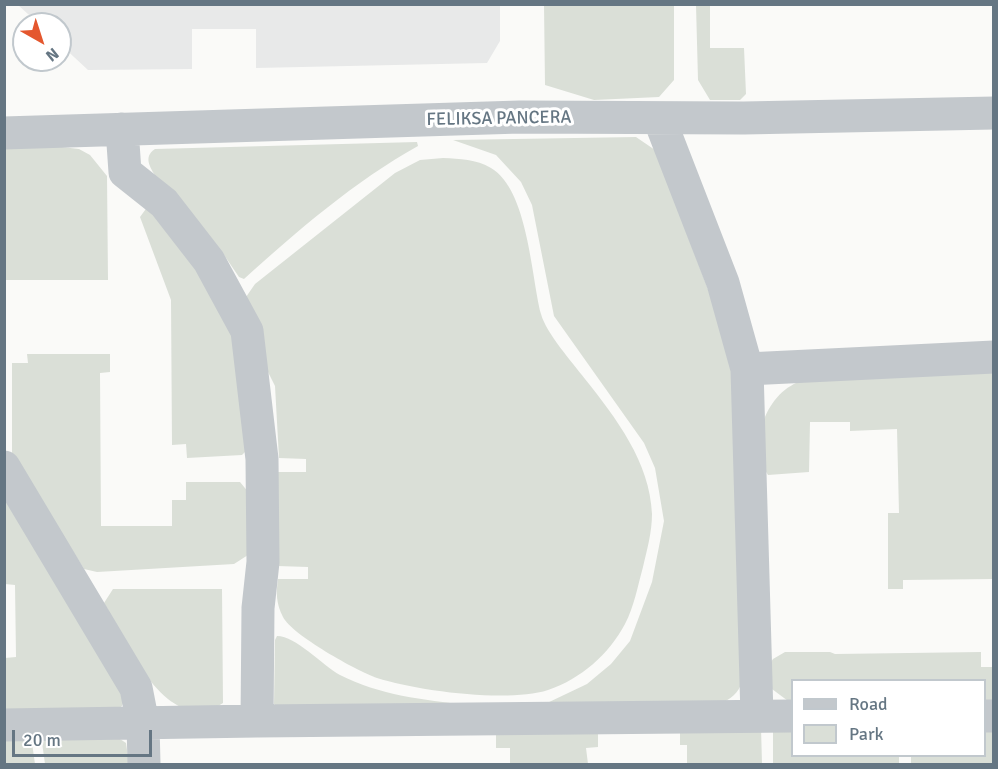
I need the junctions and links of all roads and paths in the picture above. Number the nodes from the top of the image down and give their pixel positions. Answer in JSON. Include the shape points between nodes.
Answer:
{"nodes":[{"id":1,"x":993,"y":113,"type":"edge"},
{"id":2,"x":659,"y":118,"type":"junction"},
{"id":3,"x":122,"y":129,"type":"junction"},
{"id":4,"x":4,"y":133,"type":"edge"},
{"id":5,"x":993,"y":357,"type":"edge"},
{"id":6,"x":747,"y":369,"type":"junction"},
{"id":7,"x":4,"y":467,"type":"edge"},
{"id":8,"x":757,"y":716,"type":"junction"},
{"id":9,"x":791,"y":716,"type":"edge"},
{"id":10,"x":257,"y":721,"type":"junction"},
{"id":11,"x":143,"y":724,"type":"junction"},
{"id":12,"x":4,"y":725,"type":"edge"},
{"id":13,"x":144,"y":765,"type":"edge"}],
"edges":[{"from":1,"to":2,"type":"street","name":"FELIKSA PANCERA"},
{"from":2,"to":3,"type":"street","name":"FELIKSA PANCERA","via":[[520,117]]},
{"from":2,"to":6,"type":"street","via":[[723,283]]},
{"from":3,"to":4,"type":"street","name":"FELIKSA PANCERA"},
{"from":3,"to":10,"type":"street","via":[[125,172],[164,203],[209,261],[247,331],[262,459]]},
{"from":5,"to":6,"type":"street"},
{"from":6,"to":8,"type":"street"},
{"from":7,"to":11,"type":"street","via":[[136,688]]},
{"from":8,"to":9,"type":"street"},
{"from":8,"to":10,"type":"street"},
{"from":10,"to":11,"type":"street"},
{"from":11,"to":12,"type":"street"},
{"from":11,"to":13,"type":"street"}]}
